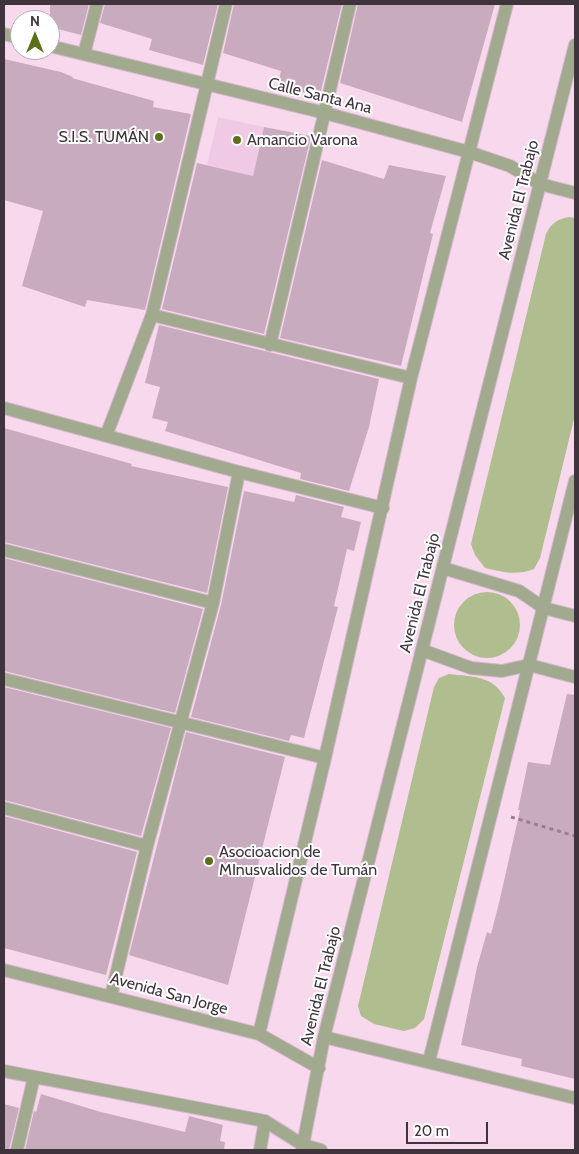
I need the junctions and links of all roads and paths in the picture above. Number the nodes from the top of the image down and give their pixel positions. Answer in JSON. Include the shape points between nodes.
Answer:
{"nodes":[{"id":1,"x":97,"y":4,"type":"edge"},
{"id":2,"x":226,"y":4,"type":"edge"},
{"id":3,"x":350,"y":4,"type":"edge"},
{"id":4,"x":507,"y":4,"type":"edge"},
{"id":5,"x":575,"y":45,"type":"edge"},
{"id":6,"x":60,"y":48,"type":"edge"},
{"id":7,"x":84,"y":54,"type":"junction"},
{"id":8,"x":207,"y":84,"type":"junction"},
{"id":9,"x":326,"y":113,"type":"junction"},
{"id":10,"x":469,"y":152,"type":"junction"},
{"id":11,"x":540,"y":184,"type":"junction"},
{"id":12,"x":575,"y":193,"type":"edge"},
{"id":13,"x":152,"y":315,"type":"junction"},
{"id":14,"x":270,"y":345,"type":"junction"},
{"id":15,"x":411,"y":378,"type":"junction"},
{"id":16,"x":4,"y":408,"type":"edge"},
{"id":17,"x":106,"y":436,"type":"junction"},
{"id":18,"x":239,"y":472,"type":"junction"},
{"id":19,"x":575,"y":481,"type":"edge"},
{"id":20,"x":383,"y":508,"type":"junction"},
{"id":21,"x":4,"y":550,"type":"edge"},
{"id":22,"x":443,"y":568,"type":"junction"},
{"id":23,"x":213,"y":603,"type":"junction"},
{"id":24,"x":544,"y":608,"type":"junction"},
{"id":25,"x":575,"y":616,"type":"edge"},
{"id":26,"x":422,"y":650,"type":"junction"},
{"id":27,"x":529,"y":665,"type":"junction"},
{"id":28,"x":575,"y":677,"type":"edge"},
{"id":29,"x":4,"y":679,"type":"edge"},
{"id":30,"x":180,"y":724,"type":"junction"},
{"id":31,"x":325,"y":758,"type":"junction"},
{"id":32,"x":4,"y":808,"type":"edge"},
{"id":33,"x":492,"y":812,"type":"junction"},
{"id":34,"x":575,"y":836,"type":"edge"},
{"id":35,"x":147,"y":846,"type":"junction"},
{"id":36,"x":4,"y":970,"type":"edge"},
{"id":37,"x":111,"y":996,"type":"junction"},
{"id":38,"x":259,"y":1034,"type":"junction"},
{"id":39,"x":324,"y":1037,"type":"junction"},
{"id":40,"x":429,"y":1061,"type":"junction"},
{"id":41,"x":319,"y":1068,"type":"junction"},
{"id":42,"x":4,"y":1071,"type":"edge"},
{"id":43,"x":34,"y":1077,"type":"junction"},
{"id":44,"x":575,"y":1098,"type":"edge"},
{"id":45,"x":265,"y":1121,"type":"junction"},
{"id":46,"x":303,"y":1148,"type":"edge"},
{"id":47,"x":17,"y":1150,"type":"edge"},
{"id":48,"x":260,"y":1150,"type":"edge"},
{"id":49,"x":321,"y":1150,"type":"edge"}],
"edges":[{"from":1,"to":7,"type":"street"},
{"from":2,"to":8,"type":"street"},
{"from":3,"to":9,"type":"street"},
{"from":4,"to":10,"type":"street"},
{"from":5,"to":11,"type":"street","name":"Avenida El Trabajo"},
{"from":6,"to":7,"type":"street","name":"Calle Santa Ana"},
{"from":7,"to":8,"type":"street","name":"Calle Santa Ana"},
{"from":8,"to":9,"type":"street","name":"Calle Santa Ana"},
{"from":8,"to":13,"type":"street"},
{"from":9,"to":10,"type":"street","name":"Calle Santa Ana"},
{"from":9,"to":14,"type":"street"},
{"from":10,"to":11,"type":"street","name":"Calle Santa Ana","via":[[510,166]]},
{"from":10,"to":15,"type":"street"},
{"from":11,"to":12,"type":"street","name":"Calle Santa Ana"},
{"from":11,"to":22,"type":"street","name":"Avenida El Trabajo"},
{"from":13,"to":14,"type":"street"},
{"from":13,"to":17,"type":"street"},
{"from":14,"to":15,"type":"street"},
{"from":15,"to":20,"type":"street"},
{"from":16,"to":17,"type":"street"},
{"from":17,"to":18,"type":"street"},
{"from":18,"to":20,"type":"street"},
{"from":18,"to":23,"type":"street"},
{"from":19,"to":24,"type":"street"},
{"from":20,"to":31,"type":"street"},
{"from":21,"to":23,"type":"street"},
{"from":22,"to":24,"type":"street","via":[[519,591]]},
{"from":22,"to":26,"type":"street","name":"Avenida El Trabajo"},
{"from":23,"to":30,"type":"street"},
{"from":24,"to":25,"type":"street"},
{"from":24,"to":27,"type":"street"},
{"from":26,"to":27,"type":"street","via":[[471,668],[502,671]]},
{"from":26,"to":39,"type":"street","name":"Avenida El Trabajo"},
{"from":27,"to":28,"type":"street"},
{"from":27,"to":33,"type":"street"},
{"from":29,"to":30,"type":"street"},
{"from":30,"to":31,"type":"street"},
{"from":30,"to":35,"type":"street"},
{"from":31,"to":38,"type":"street"},
{"from":32,"to":35,"type":"street"},
{"from":33,"to":34,"type":"path"},
{"from":33,"to":40,"type":"street"},
{"from":35,"to":37,"type":"street"},
{"from":36,"to":37,"type":"street","name":"Avenida San Jorge"},
{"from":37,"to":38,"type":"street","name":"Avenida San Jorge"},
{"from":38,"to":41,"type":"street","name":"Avenida San Jorge"},
{"from":39,"to":40,"type":"street"},
{"from":39,"to":41,"type":"street","name":"Avenida El Trabajo"},
{"from":40,"to":44,"type":"street"},
{"from":41,"to":46,"type":"street","name":"Avenida El Trabajo"},
{"from":42,"to":43,"type":"street"},
{"from":43,"to":45,"type":"street"},
{"from":43,"to":47,"type":"street"},
{"from":45,"to":46,"type":"street"},
{"from":45,"to":48,"type":"street"},
{"from":46,"to":49,"type":"street"}]}
